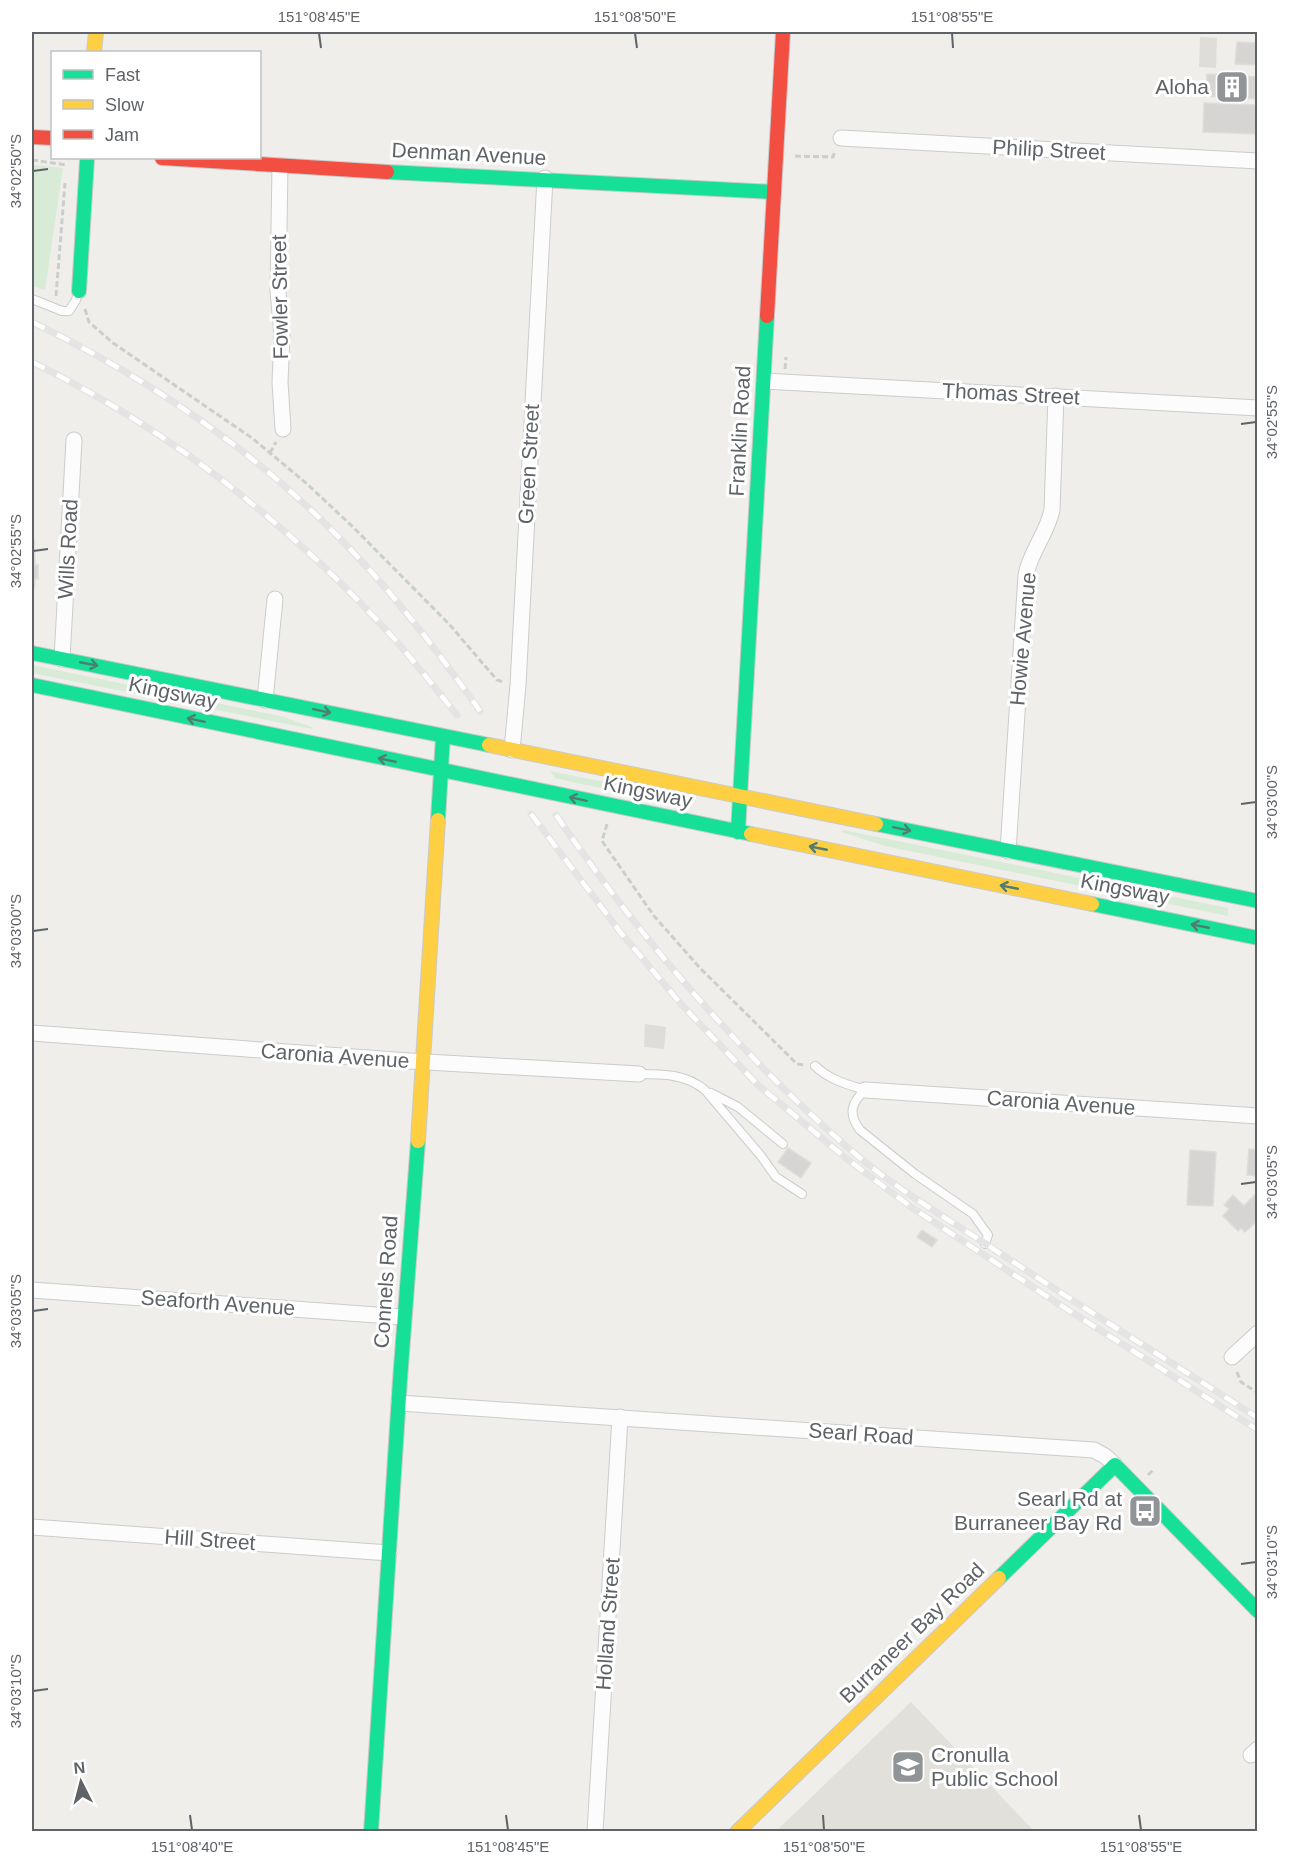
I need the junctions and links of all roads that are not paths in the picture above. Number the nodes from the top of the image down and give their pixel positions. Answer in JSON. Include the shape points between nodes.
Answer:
{"nodes":[{"id":1,"x":96,"y":32,"type":"edge"},
{"id":2,"x":783,"y":32,"type":"edge"},
{"id":3,"x":94,"y":51,"type":"edge"},
{"id":4,"x":32,"y":137,"type":"edge"},
{"id":5,"x":51,"y":138,"type":"edge"},
{"id":6,"x":841,"y":138,"type":"road end"},
{"id":7,"x":90,"y":159,"type":"edge"},
{"id":8,"x":177,"y":159,"type":"edge"},
{"id":9,"x":1257,"y":161,"type":"edge"},
{"id":10,"x":280,"y":166,"type":"junction"},
{"id":11,"x":545,"y":178,"type":"junction"},
{"id":12,"x":774,"y":192,"type":"junction"},
{"id":13,"x":78,"y":295,"type":"joint"},
{"id":14,"x":32,"y":299,"type":"edge"},
{"id":15,"x":764,"y":381,"type":"junction"},
{"id":16,"x":1056,"y":396,"type":"junction"},
{"id":17,"x":1257,"y":408,"type":"edge"},
{"id":18,"x":283,"y":429,"type":"dead end"},
{"id":19,"x":74,"y":440,"type":"dead end"},
{"id":20,"x":275,"y":599,"type":"dead end"},
{"id":21,"x":32,"y":653,"type":"edge"},
{"id":22,"x":62,"y":658,"type":"junction"},
{"id":23,"x":32,"y":685,"type":"edge"},
{"id":24,"x":265,"y":700,"type":"junction"},
{"id":25,"x":442,"y":736,"type":"junction"},
{"id":26,"x":512,"y":750,"type":"junction"},
{"id":27,"x":441,"y":771,"type":"junction"},
{"id":28,"x":741,"y":797,"type":"junction"},
{"id":29,"x":738,"y":832,"type":"junction"},
{"id":30,"x":1008,"y":851,"type":"junction"},
{"id":31,"x":1257,"y":901,"type":"edge"},
{"id":32,"x":1257,"y":938,"type":"edge"},
{"id":33,"x":32,"y":1034,"type":"edge"},
{"id":34,"x":424,"y":1062,"type":"junction"},
{"id":35,"x":815,"y":1066,"type":"road end"},
{"id":36,"x":639,"y":1074,"type":"joint"},
{"id":37,"x":705,"y":1090,"type":"junction"},
{"id":38,"x":865,"y":1090,"type":"junction"},
{"id":39,"x":1257,"y":1116,"type":"edge"},
{"id":40,"x":783,"y":1144,"type":"dead end"},
{"id":41,"x":802,"y":1194,"type":"dead end"},
{"id":42,"x":985,"y":1244,"type":"dead end"},
{"id":43,"x":32,"y":1290,"type":"edge"},
{"id":44,"x":404,"y":1317,"type":"junction"},
{"id":45,"x":1257,"y":1333,"type":"edge"},
{"id":46,"x":1232,"y":1357,"type":"road end"},
{"id":47,"x":399,"y":1403,"type":"junction"},
{"id":48,"x":620,"y":1417,"type":"junction"},
{"id":49,"x":1115,"y":1466,"type":"junction"},
{"id":50,"x":32,"y":1527,"type":"edge"},
{"id":51,"x":389,"y":1553,"type":"junction"},
{"id":52,"x":1257,"y":1611,"type":"edge"},
{"id":53,"x":370,"y":1832,"type":"edge"},
{"id":54,"x":595,"y":1832,"type":"edge"},
{"id":55,"x":737,"y":1832,"type":"edge"}],
"edges":[{"from":1,"to":3,"type":"street"},
{"from":2,"to":12,"type":"street","name":"Franklin Road"},
{"from":4,"to":5,"type":"street"},
{"from":6,"to":9,"type":"street","name":"Philip Street"},
{"from":7,"to":13,"type":"street"},
{"from":8,"to":10,"type":"street","name":"Denman Avenue"},
{"from":10,"to":11,"type":"street","name":"Denman Avenue"},
{"from":10,"to":18,"type":"street","name":"Fowler Street","via":[[278,291]]},
{"from":11,"to":12,"type":"street","name":"Denman Avenue"},
{"from":11,"to":26,"type":"street","name":"Green Street"},
{"from":12,"to":15,"type":"street","name":"Franklin Road"},
{"from":13,"to":14,"type":"lane","via":[[69,311]]},
{"from":15,"to":16,"type":"street","name":"Thomas Street"},
{"from":15,"to":28,"type":"street","name":"Franklin Road"},
{"from":16,"to":17,"type":"street","name":"Thomas Street"},
{"from":16,"to":30,"type":"street","name":"Howie Avenue","via":[[1052,510],[1026,575]]},
{"from":19,"to":22,"type":"street","name":"Wills Road"},
{"from":20,"to":24,"type":"street"},
{"from":21,"to":22,"type":"street","name":"Kingsway"},
{"from":22,"to":24,"type":"street","name":"Kingsway","one_way":true},
{"from":27,"to":23,"type":"street","name":"Kingsway","one_way":true},
{"from":24,"to":25,"type":"street","name":"Kingsway","one_way":true},
{"from":25,"to":26,"type":"street","name":"Kingsway"},
{"from":25,"to":27,"type":"street","name":"Connels Road"},
{"from":26,"to":28,"type":"street","name":"Kingsway"},
{"from":29,"to":27,"type":"street","name":"Kingsway","one_way":true},
{"from":27,"to":34,"type":"street","name":"Connels Road"},
{"from":28,"to":29,"type":"street","name":"Franklin Road"},
{"from":28,"to":30,"type":"street","name":"Kingsway","one_way":true},
{"from":32,"to":29,"type":"street","name":"Kingsway","one_way":true},
{"from":30,"to":31,"type":"street","name":"Kingsway"},
{"from":33,"to":34,"type":"street","name":"Caronia Avenue"},
{"from":34,"to":36,"type":"street","name":"Caronia Avenue"},
{"from":34,"to":44,"type":"street","name":"Connels Road"},
{"from":35,"to":38,"type":"lane","via":[[833,1080]]},
{"from":36,"to":37,"type":"lane","via":[[689,1079]]},
{"from":37,"to":40,"type":"lane","via":[[738,1107]]},
{"from":37,"to":41,"type":"lane","via":[[776,1177]]},
{"from":38,"to":39,"type":"street","name":"Caronia Avenue"},
{"from":38,"to":42,"type":"lane","via":[[852,1106],[854,1122],[860,1130],[973,1214],[988,1235]]},
{"from":43,"to":44,"type":"street","name":"Seaforth Avenue"},
{"from":44,"to":47,"type":"street","name":"Connels Road"},
{"from":45,"to":46,"type":"street"},
{"from":47,"to":48,"type":"street","name":"Searl Road"},
{"from":47,"to":51,"type":"street","name":"Connels Road"},
{"from":48,"to":49,"type":"street","name":"Searl Road","via":[[1094,1450]]},
{"from":48,"to":54,"type":"street","name":"Holland Street"},
{"from":49,"to":52,"type":"street","name":"Searl Road"},
{"from":49,"to":55,"type":"street","name":"Burraneer Bay Road"},
{"from":50,"to":51,"type":"street","name":"Hill Street"},
{"from":51,"to":53,"type":"street","name":"Connels Road"}]}
